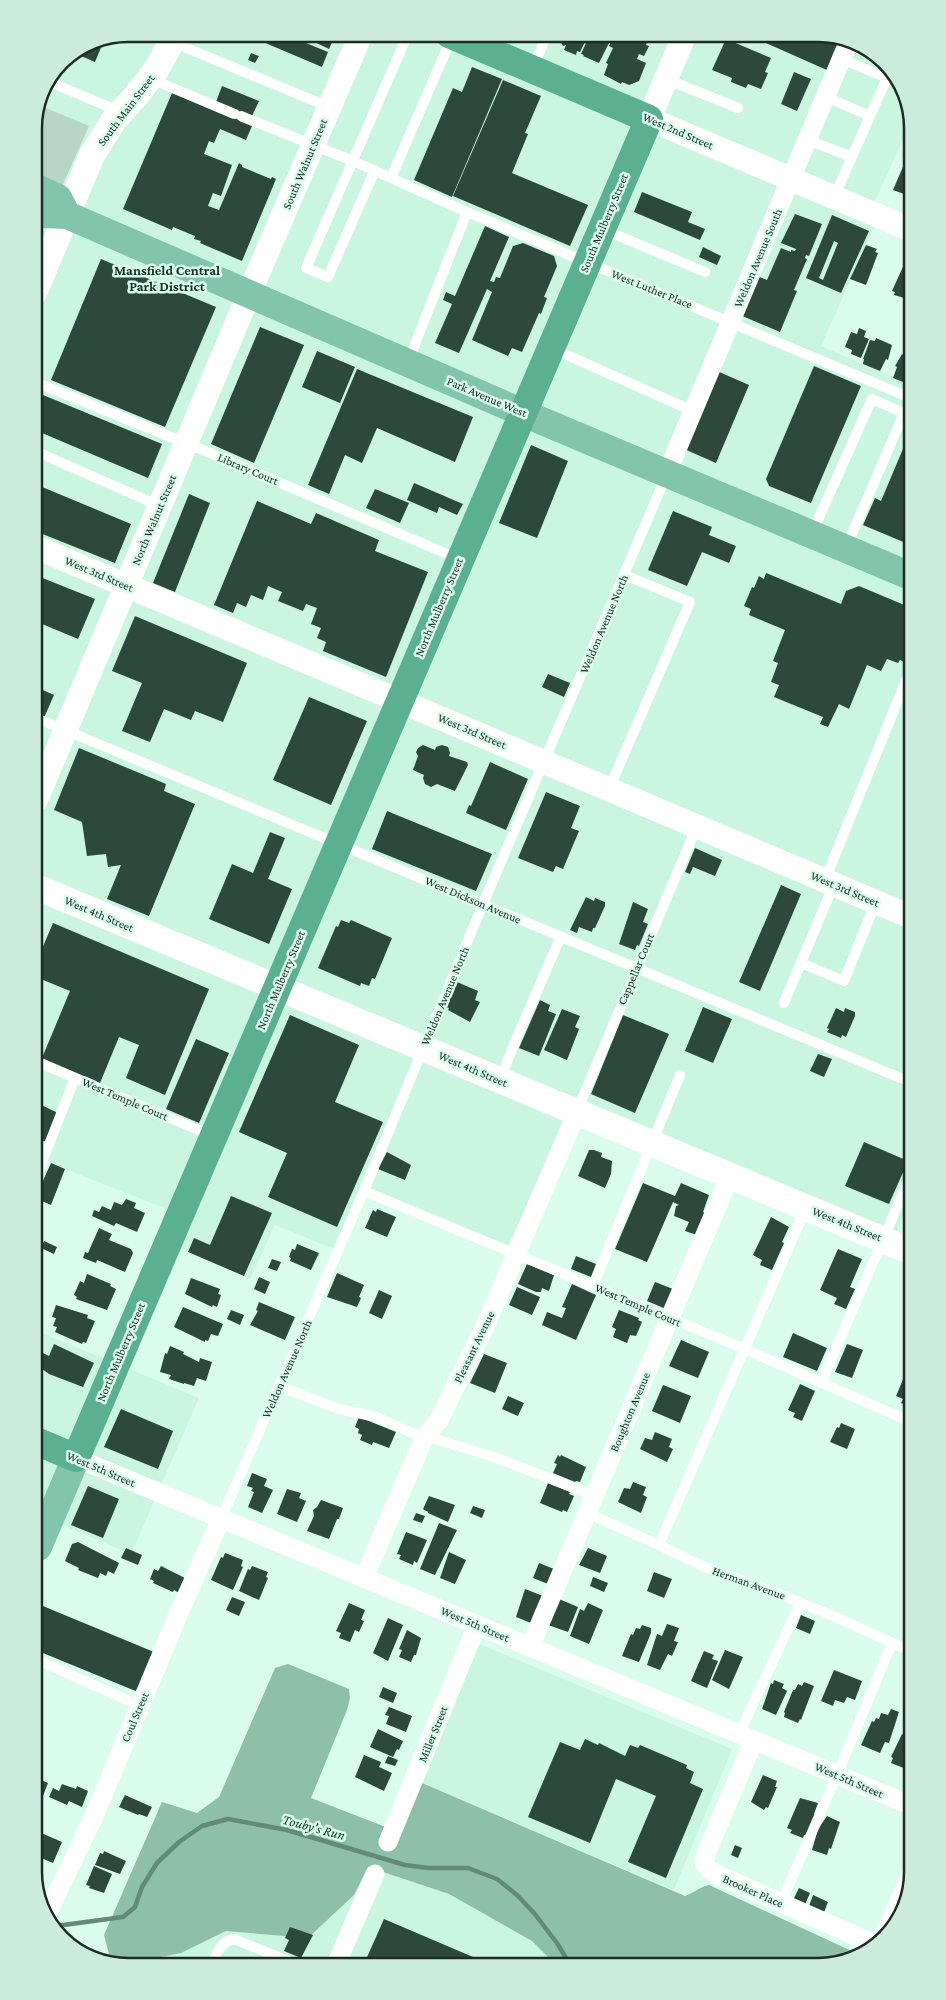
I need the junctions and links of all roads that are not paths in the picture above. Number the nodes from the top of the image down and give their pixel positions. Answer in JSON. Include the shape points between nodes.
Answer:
{"nodes":[{"id":1,"x":172,"y":42,"type":"edge"},
{"id":2,"x":183,"y":42,"type":"edge"},
{"id":3,"x":357,"y":42,"type":"edge"},
{"id":4,"x":404,"y":42,"type":"edge"},
{"id":5,"x":448,"y":42,"type":"edge"},
{"id":6,"x":543,"y":43,"type":"edge"},
{"id":7,"x":681,"y":43,"type":"edge"},
{"id":8,"x":499,"y":44,"type":"edge"},
{"id":9,"x":845,"y":51,"type":"edge"},
{"id":10,"x":532,"y":69,"type":"junction"},
{"id":11,"x":886,"y":77,"type":"edge"},
{"id":12,"x":150,"y":78,"type":"junction"},
{"id":13,"x":666,"y":79,"type":"junction"},
{"id":14,"x":887,"y":79,"type":"edge"},
{"id":15,"x":56,"y":84,"type":"edge"},
{"id":16,"x":826,"y":97,"type":"junction"},
{"id":17,"x":329,"y":108,"type":"junction"},
{"id":18,"x":738,"y":108,"type":"dead end"},
{"id":19,"x":122,"y":112,"type":"junction"},
{"id":20,"x":870,"y":116,"type":"junction"},
{"id":21,"x":649,"y":118,"type":"junction"},
{"id":22,"x":808,"y":140,"type":"junction"},
{"id":23,"x":314,"y":145,"type":"junction"},
{"id":24,"x":852,"y":157,"type":"junction"},
{"id":25,"x":353,"y":161,"type":"junction"},
{"id":26,"x":375,"y":170,"type":"junction"},
{"id":27,"x":391,"y":178,"type":"junction"},
{"id":28,"x":792,"y":179,"type":"junction"},
{"id":29,"x":43,"y":191,"type":"edge"},
{"id":30,"x":834,"y":197,"type":"junction"},
{"id":31,"x":467,"y":212,"type":"junction"},
{"id":32,"x":43,"y":214,"type":"edge"},
{"id":33,"x":66,"y":215,"type":"junction"},
{"id":34,"x":904,"y":226,"type":"edge"},
{"id":35,"x":601,"y":229,"type":"junction"},
{"id":36,"x":587,"y":262,"type":"junction"},
{"id":37,"x":43,"y":271,"type":"edge"},
{"id":38,"x":705,"y":272,"type":"dead end"},
{"id":39,"x":249,"y":294,"type":"junction"},
{"id":40,"x":731,"y":321,"type":"junction"},
{"id":41,"x":550,"y":348,"type":"junction"},
{"id":42,"x":407,"y":362,"type":"junction"},
{"id":43,"x":43,"y":385,"type":"edge"},
{"id":44,"x":904,"y":395,"type":"edge"},
{"id":45,"x":693,"y":411,"type":"junction"},
{"id":46,"x":523,"y":413,"type":"junction"},
{"id":47,"x":186,"y":443,"type":"junction"},
{"id":48,"x":43,"y":454,"type":"edge"},
{"id":49,"x":667,"y":473,"type":"junction"},
{"id":50,"x":160,"y":506,"type":"junction"},
{"id":51,"x":811,"y":534,"type":"junction"},
{"id":52,"x":846,"y":549,"type":"junction"},
{"id":53,"x":43,"y":550,"type":"edge"},
{"id":54,"x":460,"y":559,"type":"junction"},
{"id":55,"x":904,"y":573,"type":"edge"},
{"id":56,"x":625,"y":575,"type":"junction"},
{"id":57,"x":126,"y":585,"type":"junction"},
{"id":58,"x":904,"y":686,"type":"edge"},
{"id":59,"x":399,"y":701,"type":"junction"},
{"id":60,"x":43,"y":721,"type":"edge"},
{"id":61,"x":65,"y":730,"type":"junction"},
{"id":62,"x":545,"y":762,"type":"junction"},
{"id":63,"x":43,"y":784,"type":"edge"},
{"id":64,"x":609,"y":789,"type":"junction"},
{"id":65,"x":696,"y":826,"type":"junction"},
{"id":66,"x":338,"y":844,"type":"junction"},
{"id":67,"x":829,"y":882,"type":"junction"},
{"id":68,"x":43,"y":890,"type":"edge"},
{"id":69,"x":876,"y":902,"type":"junction"},
{"id":70,"x":483,"y":904,"type":"junction"},
{"id":71,"x":904,"y":914,"type":"edge"},
{"id":72,"x":561,"y":936,"type":"junction"},
{"id":73,"x":801,"y":963,"type":"junction"},
{"id":74,"x":637,"y":968,"type":"junction"},
{"id":75,"x":278,"y":988,"type":"junction"},
{"id":76,"x":784,"y":1003,"type":"dead end"},
{"id":77,"x":424,"y":1048,"type":"junction"},
{"id":78,"x":42,"y":1065,"type":"edge"},
{"id":79,"x":680,"y":1075,"type":"dead end"},
{"id":80,"x":75,"y":1078,"type":"junction"},
{"id":81,"x":904,"y":1079,"type":"edge"},
{"id":82,"x":500,"y":1080,"type":"junction"},
{"id":83,"x":577,"y":1112,"type":"junction"},
{"id":84,"x":214,"y":1136,"type":"junction"},
{"id":85,"x":652,"y":1143,"type":"junction"},
{"id":86,"x":42,"y":1161,"type":"edge"},
{"id":87,"x":730,"y":1176,"type":"junction"},
{"id":88,"x":364,"y":1191,"type":"junction"},
{"id":89,"x":904,"y":1191,"type":"edge"},
{"id":90,"x":806,"y":1207,"type":"junction"},
{"id":91,"x":883,"y":1239,"type":"junction"},
{"id":92,"x":904,"y":1248,"type":"edge"},
{"id":93,"x":517,"y":1254,"type":"junction"},
{"id":94,"x":593,"y":1286,"type":"junction"},
{"id":95,"x":670,"y":1319,"type":"junction"},
{"id":96,"x":744,"y":1349,"type":"junction"},
{"id":97,"x":820,"y":1383,"type":"junction"},
{"id":98,"x":279,"y":1386,"type":"junction"},
{"id":99,"x":904,"y":1419,"type":"edge"},
{"id":100,"x":425,"y":1437,"type":"junction"},
{"id":101,"x":42,"y":1444,"type":"edge"},
{"id":102,"x":76,"y":1458,"type":"junction"},
{"id":103,"x":591,"y":1505,"type":"junction"},
{"id":104,"x":221,"y":1519,"type":"junction"},
{"id":105,"x":42,"y":1537,"type":"edge"},
{"id":106,"x":659,"y":1545,"type":"junction"},
{"id":107,"x":364,"y":1578,"type":"junction"},
{"id":108,"x":800,"y":1603,"type":"junction"},
{"id":109,"x":477,"y":1625,"type":"junction"},
{"id":110,"x":892,"y":1642,"type":"junction"},
{"id":111,"x":530,"y":1647,"type":"junction"},
{"id":112,"x":904,"y":1648,"type":"edge"},
{"id":113,"x":42,"y":1662,"type":"edge"},
{"id":114,"x":140,"y":1706,"type":"junction"},
{"id":115,"x":746,"y":1737,"type":"junction"},
{"id":116,"x":837,"y":1775,"type":"junction"},
{"id":117,"x":904,"y":1803,"type":"edge"},
{"id":118,"x":388,"y":1842,"type":"dead end"},
{"id":119,"x":376,"y":1874,"type":"dead end"},
{"id":120,"x":903,"y":1881,"type":"edge"},
{"id":121,"x":781,"y":1903,"type":"junction"},
{"id":122,"x":50,"y":1907,"type":"edge"},
{"id":123,"x":884,"y":1925,"type":"edge"},
{"id":124,"x":868,"y":1941,"type":"edge"},
{"id":125,"x":215,"y":1957,"type":"edge"},
{"id":126,"x":279,"y":1957,"type":"edge"},
{"id":127,"x":339,"y":1957,"type":"edge"}],
"edges":[{"from":1,"to":12,"type":"main road","name":"South Main Street"},
{"from":2,"to":17,"type":"lane"},
{"from":3,"to":17,"type":"street","name":"South Walnut Street"},
{"from":4,"to":25,"type":"lane"},
{"from":5,"to":27,"type":"lane"},
{"from":6,"to":10,"type":"lane"},
{"from":7,"to":13,"type":"street","name":"South Mulberry Street"},
{"from":8,"to":10,"type":"highway","name":"West 2nd Street"},
{"from":9,"to":11,"type":"lane"},
{"from":9,"to":16,"type":"street","name":"Weldon Avenue South"},
{"from":10,"to":21,"type":"highway","name":"West 2nd Street"},
{"from":12,"to":19,"type":"main road","name":"South Main Street"},
{"from":12,"to":23,"type":"lane","name":"West Luther Place"},
{"from":13,"to":18,"type":"lane"},
{"from":13,"to":21,"type":"street","name":"South Mulberry Street"},
{"from":14,"to":20,"type":"lane"},
{"from":15,"to":19,"type":"lane"},
{"from":16,"to":20,"type":"lane"},
{"from":16,"to":22,"type":"street","name":"Weldon Avenue South"},
{"from":17,"to":23,"type":"street","name":"South Walnut Street"},
{"from":19,"to":33,"type":"main road","name":"South Main Street","via":[[88,163]]},
{"from":20,"to":24,"type":"lane"},
{"from":21,"to":28,"type":"street","name":"West 2nd Street"},
{"from":21,"to":35,"type":"highway","name":"South Mulberry Street"},
{"from":22,"to":24,"type":"lane"},
{"from":22,"to":28,"type":"street","name":"Weldon Avenue South"},
{"from":23,"to":25,"type":"lane","name":"West Luther Place"},
{"from":23,"to":39,"type":"street","name":"South Walnut Street"},
{"from":24,"to":30,"type":"lane"},
{"from":25,"to":26,"type":"lane","name":"West Luther Place"},
{"from":25,"to":26,"type":"lane","via":[[306,268],[328,277]]},
{"from":26,"to":27,"type":"lane","name":"West Luther Place"},
{"from":27,"to":31,"type":"lane","name":"West Luther Place"},
{"from":28,"to":30,"type":"street","name":"West 2nd Street"},
{"from":28,"to":40,"type":"street","name":"Weldon Avenue South"},
{"from":29,"to":33,"type":"main road","via":[[58,198]]},
{"from":30,"to":34,"type":"street","name":"West 2nd Street"},
{"from":31,"to":36,"type":"lane","name":"West Luther Place"},
{"from":31,"to":42,"type":"lane"},
{"from":32,"to":33,"type":"main road"},
{"from":33,"to":37,"type":"main road","name":"South Main Street"},
{"from":33,"to":39,"type":"main road","name":"Park Avenue West"},
{"from":35,"to":36,"type":"highway","name":"South Mulberry Street"},
{"from":35,"to":38,"type":"lane"},
{"from":36,"to":40,"type":"lane","name":"West Luther Place"},
{"from":36,"to":41,"type":"highway","name":"South Mulberry Street"},
{"from":39,"to":42,"type":"main road","name":"Park Avenue West"},
{"from":39,"to":47,"type":"street","name":"North Walnut Street"},
{"from":40,"to":44,"type":"lane","name":"West Luther Place"},
{"from":40,"to":45,"type":"street","name":"Weldon Avenue South"},
{"from":41,"to":45,"type":"lane"},
{"from":41,"to":46,"type":"highway","name":"South Mulberry Street"},
{"from":42,"to":46,"type":"main road","name":"Park Avenue West"},
{"from":43,"to":47,"type":"lane","name":"Library Court"},
{"from":45,"to":49,"type":"street","name":"Weldon Avenue South"},
{"from":46,"to":49,"type":"main road","name":"Park Avenue West"},
{"from":46,"to":54,"type":"highway","name":"North Mulberry Street"},
{"from":47,"to":50,"type":"street","name":"North Walnut Street"},
{"from":47,"to":54,"type":"lane","name":"Library Court"},
{"from":48,"to":50,"type":"lane"},
{"from":49,"to":51,"type":"main road","name":"Park Avenue West"},
{"from":49,"to":56,"type":"lane","name":"Weldon Avenue North"},
{"from":50,"to":57,"type":"street","name":"North Walnut Street"},
{"from":51,"to":52,"type":"main road","name":"Park Avenue West"},
{"from":51,"to":52,"type":"lane","via":[[872,399],[904,413]]},
{"from":52,"to":55,"type":"main road","name":"Park Avenue West"},
{"from":53,"to":57,"type":"street","name":"West 3rd Street"},
{"from":54,"to":59,"type":"highway","name":"North Mulberry Street"},
{"from":56,"to":62,"type":"lane","name":"Weldon Avenue North"},
{"from":56,"to":64,"type":"lane","via":[[690,602]]},
{"from":57,"to":59,"type":"street","name":"West 3rd Street"},
{"from":57,"to":61,"type":"street","name":"North Walnut Street"},
{"from":58,"to":67,"type":"lane"},
{"from":59,"to":62,"type":"street","name":"West 3rd Street"},
{"from":59,"to":66,"type":"highway","name":"North Mulberry Street"},
{"from":60,"to":61,"type":"lane","name":"West Dickson Avenue"},
{"from":61,"to":63,"type":"street","name":"North Walnut Street"},
{"from":61,"to":66,"type":"lane","name":"West Dickson Avenue"},
{"from":62,"to":64,"type":"street","name":"West 3rd Street"},
{"from":62,"to":70,"type":"lane","name":"Weldon Avenue North"},
{"from":64,"to":65,"type":"street","name":"West 3rd Street"},
{"from":65,"to":67,"type":"street","name":"West 3rd Street"},
{"from":65,"to":74,"type":"lane","name":"Cappellar Court"},
{"from":66,"to":70,"type":"lane","name":"West Dickson Avenue"},
{"from":66,"to":75,"type":"highway","name":"North Mulberry Street"},
{"from":67,"to":69,"type":"street","name":"West 3rd Street"},
{"from":67,"to":73,"type":"lane"},
{"from":68,"to":75,"type":"main road","name":"West 4th Street"},
{"from":69,"to":71,"type":"street","name":"West 3rd Street"},
{"from":69,"to":73,"type":"lane","via":[[844,981]]},
{"from":70,"to":72,"type":"lane","name":"West Dickson Avenue"},
{"from":70,"to":77,"type":"lane","name":"Weldon Avenue North"},
{"from":72,"to":74,"type":"lane","name":"West Dickson Avenue"},
{"from":72,"to":82,"type":"lane"},
{"from":73,"to":76,"type":"lane"},
{"from":74,"to":81,"type":"lane","name":"West Dickson Avenue"},
{"from":74,"to":83,"type":"lane","name":"Cappellar Court"},
{"from":75,"to":77,"type":"main road","name":"West 4th Street"},
{"from":75,"to":84,"type":"highway","name":"North Mulberry Street"},
{"from":77,"to":82,"type":"main road","name":"West 4th Street"},
{"from":77,"to":88,"type":"lane","name":"Weldon Avenue North"},
{"from":78,"to":80,"type":"lane","name":"West Temple Court"},
{"from":79,"to":85,"type":"lane"},
{"from":80,"to":84,"type":"lane","name":"West Temple Court"},
{"from":80,"to":86,"type":"lane"},
{"from":82,"to":83,"type":"main road","name":"West 4th Street"},
{"from":83,"to":85,"type":"main road","name":"West 4th Street"},
{"from":83,"to":93,"type":"street","name":"Pleasant Avenue"},
{"from":84,"to":102,"type":"highway","name":"North Mulberry Street"},
{"from":85,"to":87,"type":"main road","name":"West 4th Street"},
{"from":85,"to":94,"type":"lane"},
{"from":87,"to":90,"type":"main road","name":"West 4th Street"},
{"from":87,"to":95,"type":"street","name":"Boughton Avenue"},
{"from":88,"to":93,"type":"lane","name":"West Temple Court"},
{"from":88,"to":98,"type":"lane","name":"Weldon Avenue North"},
{"from":89,"to":91,"type":"lane"},
{"from":90,"to":91,"type":"main road","name":"West 4th Street"},
{"from":90,"to":96,"type":"lane"},
{"from":91,"to":92,"type":"main road","name":"West 4th Street"},
{"from":91,"to":97,"type":"lane"},
{"from":93,"to":94,"type":"lane","name":"West Temple Court"},
{"from":93,"to":100,"type":"street","name":"Pleasant Avenue","via":[[439,1420]]},
{"from":94,"to":95,"type":"lane","name":"West Temple Court"},
{"from":95,"to":96,"type":"lane","name":"West Temple Court"},
{"from":95,"to":103,"type":"street","name":"Boughton Avenue"},
{"from":96,"to":97,"type":"lane","name":"West Temple Court"},
{"from":96,"to":106,"type":"lane"},
{"from":97,"to":99,"type":"lane","name":"West Temple Court"},
{"from":98,"to":100,"type":"lane","name":"Herman Avenue","via":[[339,1409],[376,1417]]},
{"from":98,"to":104,"type":"lane","name":"Weldon Avenue North"},
{"from":100,"to":103,"type":"lane","name":"Herman Avenue","via":[[494,1457]]},
{"from":100,"to":107,"type":"street","name":"Pleasant Avenue"},
{"from":101,"to":102,"type":"highway","name":"West 5th Street"},
{"from":102,"to":104,"type":"street","name":"West 5th Street"},
{"from":102,"to":105,"type":"main road","name":"North Mulberry Street"},
{"from":103,"to":106,"type":"lane","name":"Herman Avenue"},
{"from":103,"to":111,"type":"street","name":"Boughton Avenue"},
{"from":104,"to":107,"type":"street","name":"West 5th Street"},
{"from":104,"to":114,"type":"street","name":"Coul Street"},
{"from":106,"to":108,"type":"lane","name":"Herman Avenue","via":[[705,1567]]},
{"from":107,"to":109,"type":"street","name":"West 5th Street"},
{"from":108,"to":110,"type":"lane","name":"Herman Avenue"},
{"from":108,"to":115,"type":"lane"},
{"from":109,"to":111,"type":"street","name":"West 5th Street"},
{"from":109,"to":118,"type":"street","name":"Miller Street"},
{"from":110,"to":112,"type":"lane","name":"Herman Avenue"},
{"from":110,"to":116,"type":"lane"},
{"from":111,"to":115,"type":"street","name":"West 5th Street"},
{"from":113,"to":114,"type":"lane"},
{"from":114,"to":122,"type":"street","name":"Coul Street","via":[[95,1814]]},
{"from":115,"to":116,"type":"street","name":"West 5th Street"},
{"from":115,"to":121,"type":"street","name":"Brooker Place","via":[[704,1863],[708,1870]]},
{"from":116,"to":117,"type":"street","name":"West 5th Street"},
{"from":116,"to":121,"type":"lane"},
{"from":119,"to":127,"type":"street"},
{"from":120,"to":123,"type":"lane"},
{"from":121,"to":124,"type":"street","name":"Brooker Place"},
{"from":125,"to":126,"type":"lane","via":[[223,1944],[234,1939]]}]}
